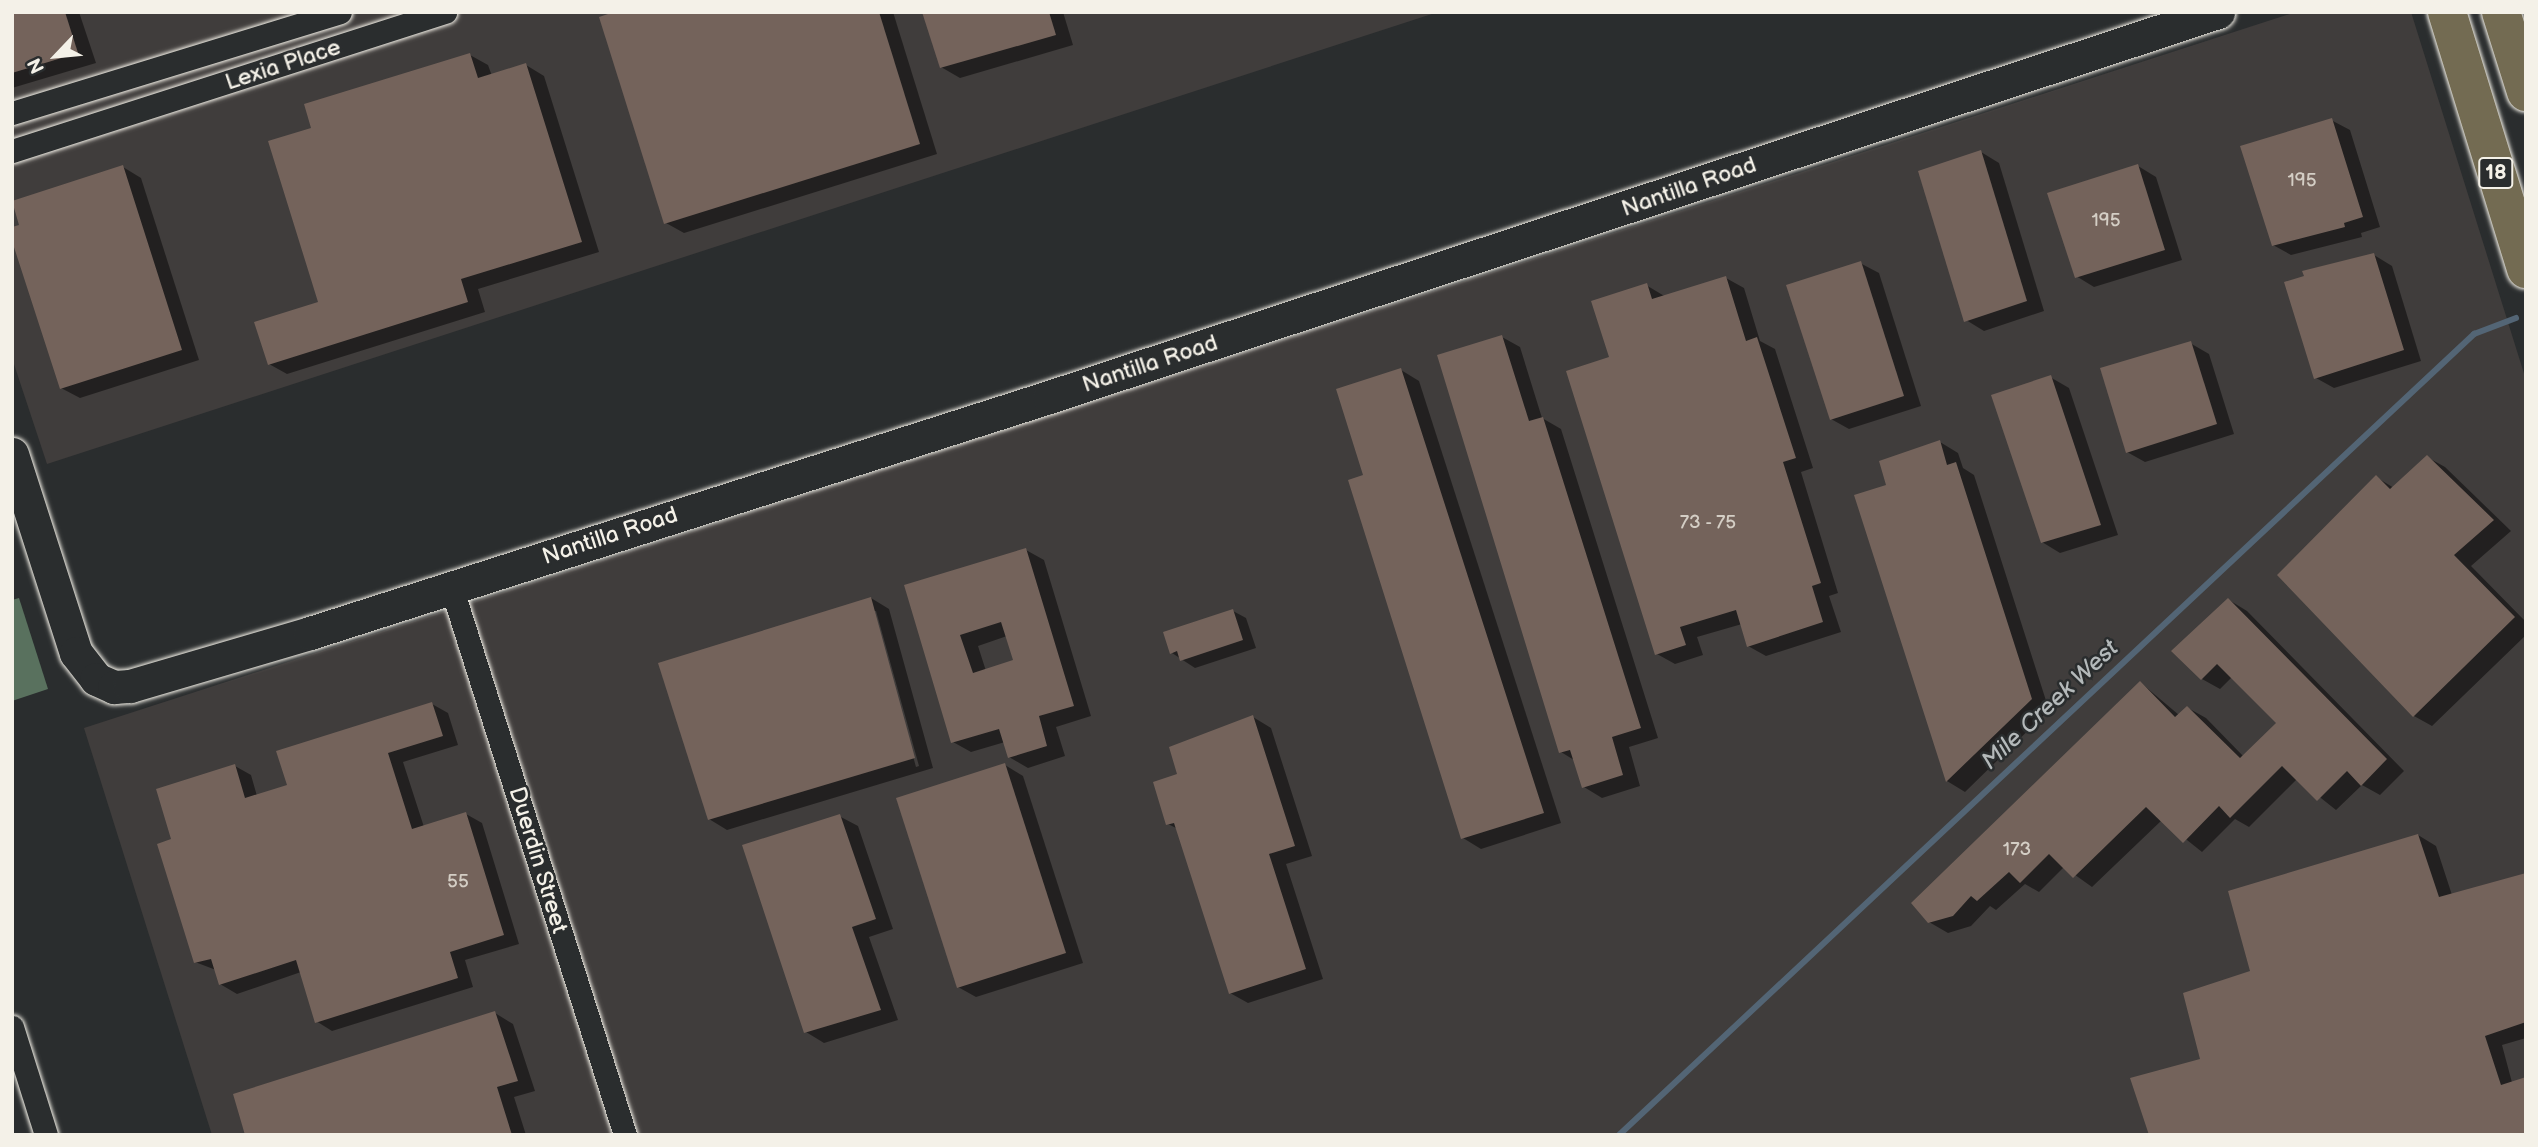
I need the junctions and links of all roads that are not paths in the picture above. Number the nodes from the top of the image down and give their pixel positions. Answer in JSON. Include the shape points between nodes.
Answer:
{"nodes":[{"id":1,"x":340,"y":12,"type":"edge"},
{"id":2,"x":445,"y":12,"type":"edge"},
{"id":3,"x":2218,"y":12,"type":"edge"},
{"id":4,"x":2501,"y":12,"type":"edge"},
{"id":5,"x":2444,"y":15,"type":"edge"},
{"id":6,"x":397,"y":20,"type":"edge"},
{"id":7,"x":156,"y":71,"type":"junction"},
{"id":8,"x":2526,"y":92,"type":"edge"},
{"id":9,"x":167,"y":102,"type":"junction"},
{"id":10,"x":12,"y":113,"type":"edge"},
{"id":11,"x":12,"y":151,"type":"edge"},
{"id":12,"x":2526,"y":269,"type":"edge"},
{"id":13,"x":12,"y":454,"type":"edge"},
{"id":14,"x":451,"y":586,"type":"junction"},
{"id":15,"x":12,"y":1027,"type":"edge"},
{"id":16,"x":46,"y":1135,"type":"edge"},
{"id":17,"x":625,"y":1135,"type":"edge"}],
"edges":[{"from":1,"to":7,"type":"street","name":"Lexia Place"},
{"from":2,"to":6,"type":"street","name":"Lexia Place"},
{"from":3,"to":14,"type":"street","name":"Nantilla Road","via":[[1290,319]]},
{"from":4,"to":8,"type":"highway"},
{"from":5,"to":12,"type":"highway","number":"18"},
{"from":6,"to":9,"type":"street","name":"Lexia Place"},
{"from":7,"to":9,"type":"street"},
{"from":7,"to":10,"type":"street","name":"Lexia Place"},
{"from":9,"to":11,"type":"street","name":"Lexia Place"},
{"from":13,"to":14,"type":"street","name":"Nantilla Road","via":[[83,667],[114,687],[149,682]]},
{"from":14,"to":17,"type":"street","name":"Duerdin Street"},
{"from":15,"to":16,"type":"street"}]}
